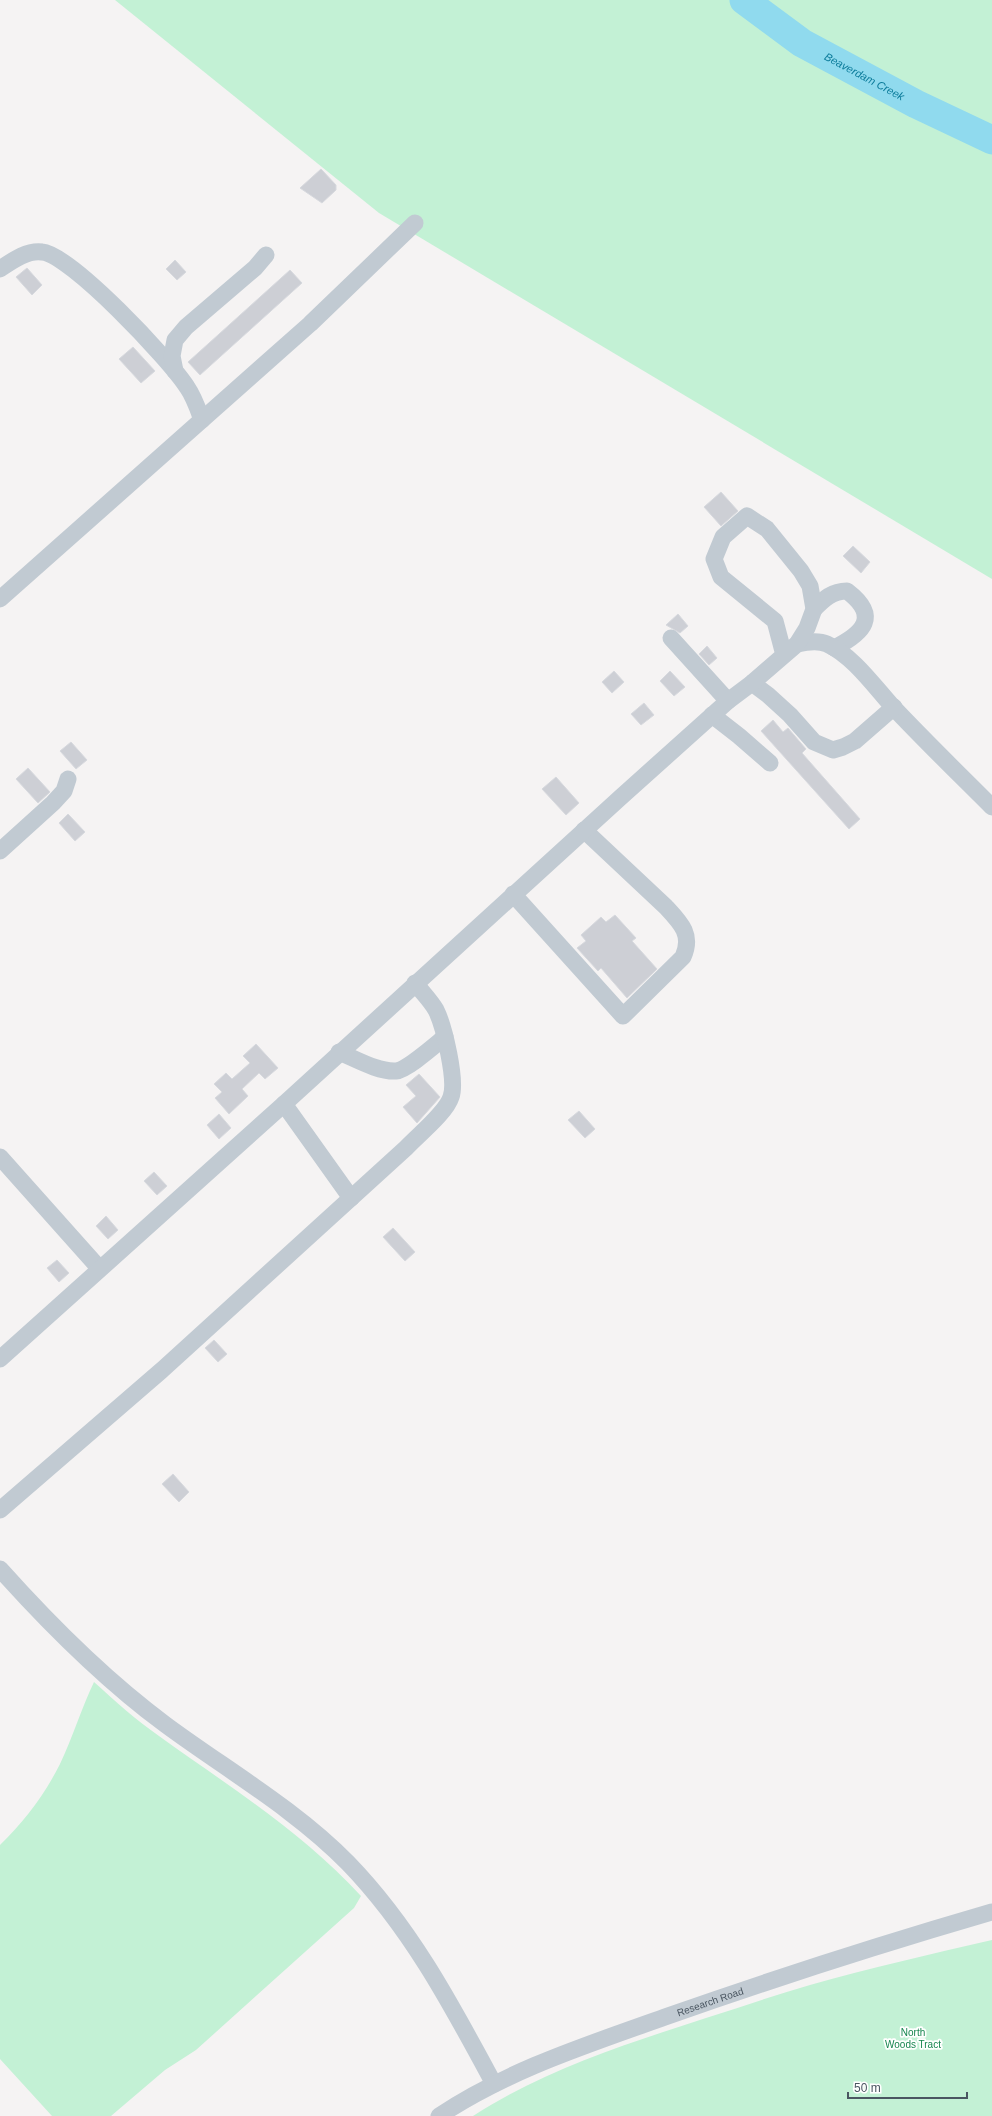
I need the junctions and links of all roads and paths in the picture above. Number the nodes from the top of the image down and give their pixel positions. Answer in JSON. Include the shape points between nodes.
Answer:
{"nodes":[{"id":1,"x":415,"y":223,"type":"dead end"},
{"id":2,"x":266,"y":255,"type":"dead end"},
{"id":3,"x":0,"y":268,"type":"edge"},
{"id":4,"x":175,"y":371,"type":"junction"},
{"id":5,"x":202,"y":420,"type":"junction"},
{"id":6,"x":0,"y":599,"type":"edge"},
{"id":7,"x":814,"y":609,"type":"junction"},
{"id":8,"x":671,"y":638,"type":"dead end"},
{"id":9,"x":796,"y":644,"type":"junction"},
{"id":10,"x":834,"y":648,"type":"junction"},
{"id":11,"x":784,"y":655,"type":"junction"},
{"id":12,"x":752,"y":683,"type":"junction"},
{"id":13,"x":728,"y":701,"type":"junction"},
{"id":14,"x":894,"y":707,"type":"junction"},
{"id":15,"x":712,"y":715,"type":"junction"},
{"id":16,"x":770,"y":764,"type":"dead end"},
{"id":17,"x":68,"y":779,"type":"dead end"},
{"id":18,"x":992,"y":808,"type":"edge"},
{"id":19,"x":584,"y":830,"type":"junction"},
{"id":20,"x":0,"y":851,"type":"edge"},
{"id":21,"x":513,"y":894,"type":"junction"},
{"id":22,"x":415,"y":983,"type":"junction"},
{"id":23,"x":445,"y":1037,"type":"junction"},
{"id":24,"x":339,"y":1052,"type":"junction"},
{"id":25,"x":284,"y":1104,"type":"junction"},
{"id":26,"x":0,"y":1157,"type":"edge"},
{"id":27,"x":351,"y":1198,"type":"junction"},
{"id":28,"x":99,"y":1268,"type":"junction"},
{"id":29,"x":0,"y":1359,"type":"edge"},
{"id":30,"x":0,"y":1510,"type":"edge"},
{"id":31,"x":0,"y":1569,"type":"edge"},
{"id":32,"x":992,"y":1912,"type":"edge"},
{"id":33,"x":494,"y":2084,"type":"junction"},
{"id":34,"x":439,"y":2116,"type":"edge"}],
"edges":[{"from":1,"to":5,"type":"street","via":[[310,324]]},
{"from":2,"to":4,"type":"street","via":[[175,340],[172,356]]},
{"from":3,"to":4,"type":"street","via":[[30,253],[54,255],[94,287],[138,328]]},
{"from":4,"to":5,"type":"street","via":[[187,387]]},
{"from":5,"to":6,"type":"street"},
{"from":7,"to":9,"type":"street","via":[[807,628]]},
{"from":7,"to":10,"type":"street","via":[[824,598],[840,591],[847,591],[862,604],[865,623],[852,639]]},
{"from":7,"to":11,"type":"street","via":[[810,586],[767,529],[747,516],[723,537],[714,559],[721,577],[775,621]]},
{"from":8,"to":13,"type":"street"},
{"from":9,"to":10,"type":"street","via":[[825,643]]},
{"from":9,"to":11,"type":"street"},
{"from":10,"to":14,"type":"street","via":[[866,676]]},
{"from":11,"to":12,"type":"street"},
{"from":12,"to":13,"type":"street"},
{"from":12,"to":14,"type":"street","via":[[768,695],[814,742],[833,750],[855,741]]},
{"from":13,"to":15,"type":"street"},
{"from":14,"to":18,"type":"street"},
{"from":15,"to":16,"type":"street"},
{"from":15,"to":19,"type":"street"},
{"from":17,"to":20,"type":"street","via":[[64,791],[53,803]]},
{"from":19,"to":21,"type":"street"},
{"from":19,"to":21,"type":"street","via":[[666,907],[678,920],[687,936],[688,946],[683,957],[623,1016]]},
{"from":21,"to":22,"type":"street"},
{"from":22,"to":23,"type":"street","via":[[436,1009]]},
{"from":22,"to":24,"type":"street"},
{"from":23,"to":24,"type":"street","via":[[397,1071],[385,1070]]},
{"from":23,"to":27,"type":"street","via":[[453,1085],[451,1098],[442,1111],[406,1148]]},
{"from":24,"to":25,"type":"street"},
{"from":25,"to":27,"type":"street"},
{"from":25,"to":28,"type":"street"},
{"from":26,"to":28,"type":"street"},
{"from":27,"to":30,"type":"street","via":[[162,1370]]},
{"from":28,"to":29,"type":"street"},
{"from":31,"to":33,"type":"street","via":[[74,1647],[133,1699],[165,1725],[272,1800],[348,1862],[395,1918],[431,1970]]},
{"from":32,"to":33,"type":"street","name":"Research Road","via":[[867,1949],[730,1994],[595,2042]]},
{"from":33,"to":34,"type":"street","name":"Research Road"}]}
